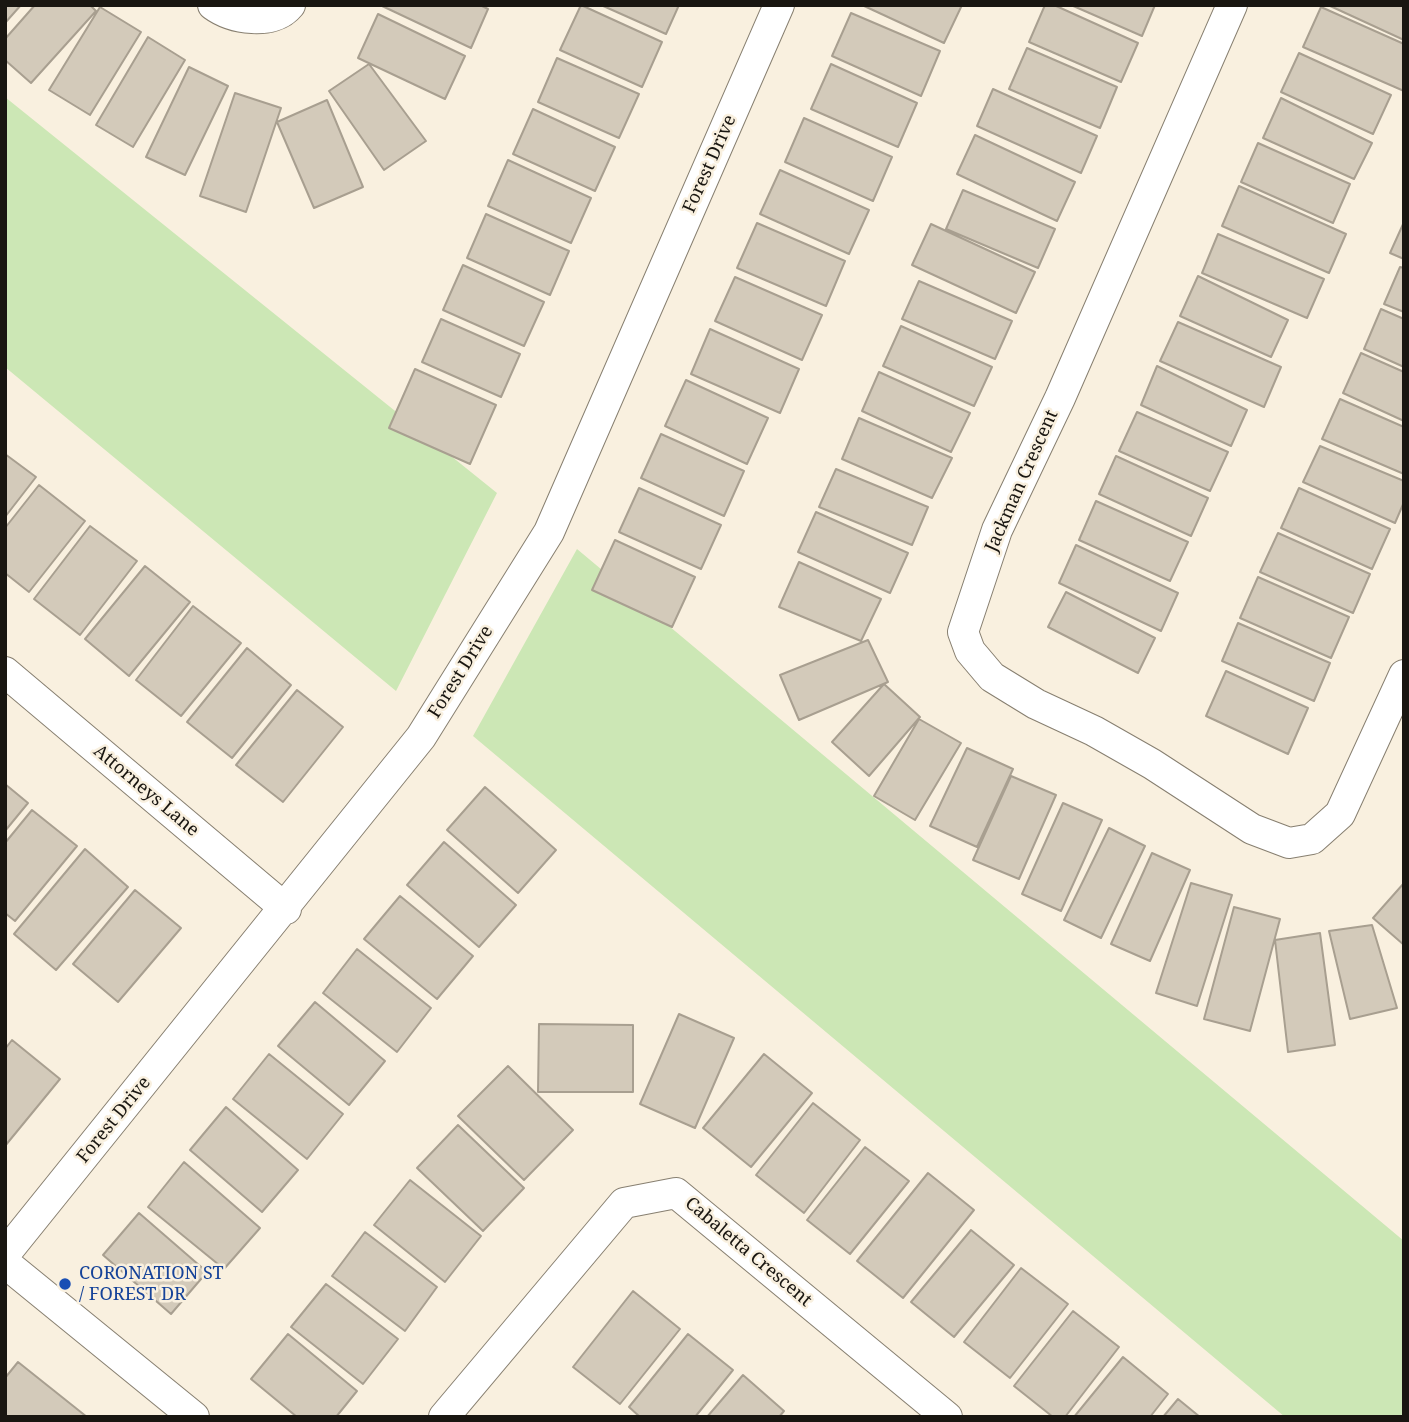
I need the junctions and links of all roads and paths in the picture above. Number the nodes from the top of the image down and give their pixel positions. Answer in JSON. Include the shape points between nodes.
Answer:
{"nodes":[{"id":1,"x":213,"y":5,"type":"edge"},
{"id":2,"x":290,"y":5,"type":"edge"},
{"id":3,"x":779,"y":5,"type":"edge"},
{"id":4,"x":1232,"y":5,"type":"edge"},
{"id":5,"x":5,"y":672,"type":"edge"},
{"id":6,"x":1404,"y":675,"type":"edge"},
{"id":7,"x":286,"y":909,"type":"junction"},
{"id":8,"x":5,"y":1254,"type":"edge"},
{"id":9,"x":5,"y":1263,"type":"edge"},
{"id":10,"x":194,"y":1417,"type":"edge"},
{"id":11,"x":444,"y":1417,"type":"edge"},
{"id":12,"x":947,"y":1417,"type":"edge"}],
"edges":[{"from":1,"to":2,"type":"street","via":[[222,12],[258,19],[286,11]]},
{"from":3,"to":7,"type":"street","name":"Forest Drive","via":[[549,532],[421,737]]},
{"from":4,"to":6,"type":"street","name":"Jackman Crescent","via":[[1060,398],[997,530],[962,632],[992,677],[1152,764],[1252,829],[1289,843],[1312,839],[1340,814]]},
{"from":5,"to":7,"type":"street","name":"Attorneys Lane"},
{"from":7,"to":8,"type":"street","name":"Forest Drive"},
{"from":9,"to":10,"type":"street"},
{"from":11,"to":12,"type":"street","name":"Cabaletta Crescent","via":[[624,1203],[676,1192]]}]}
